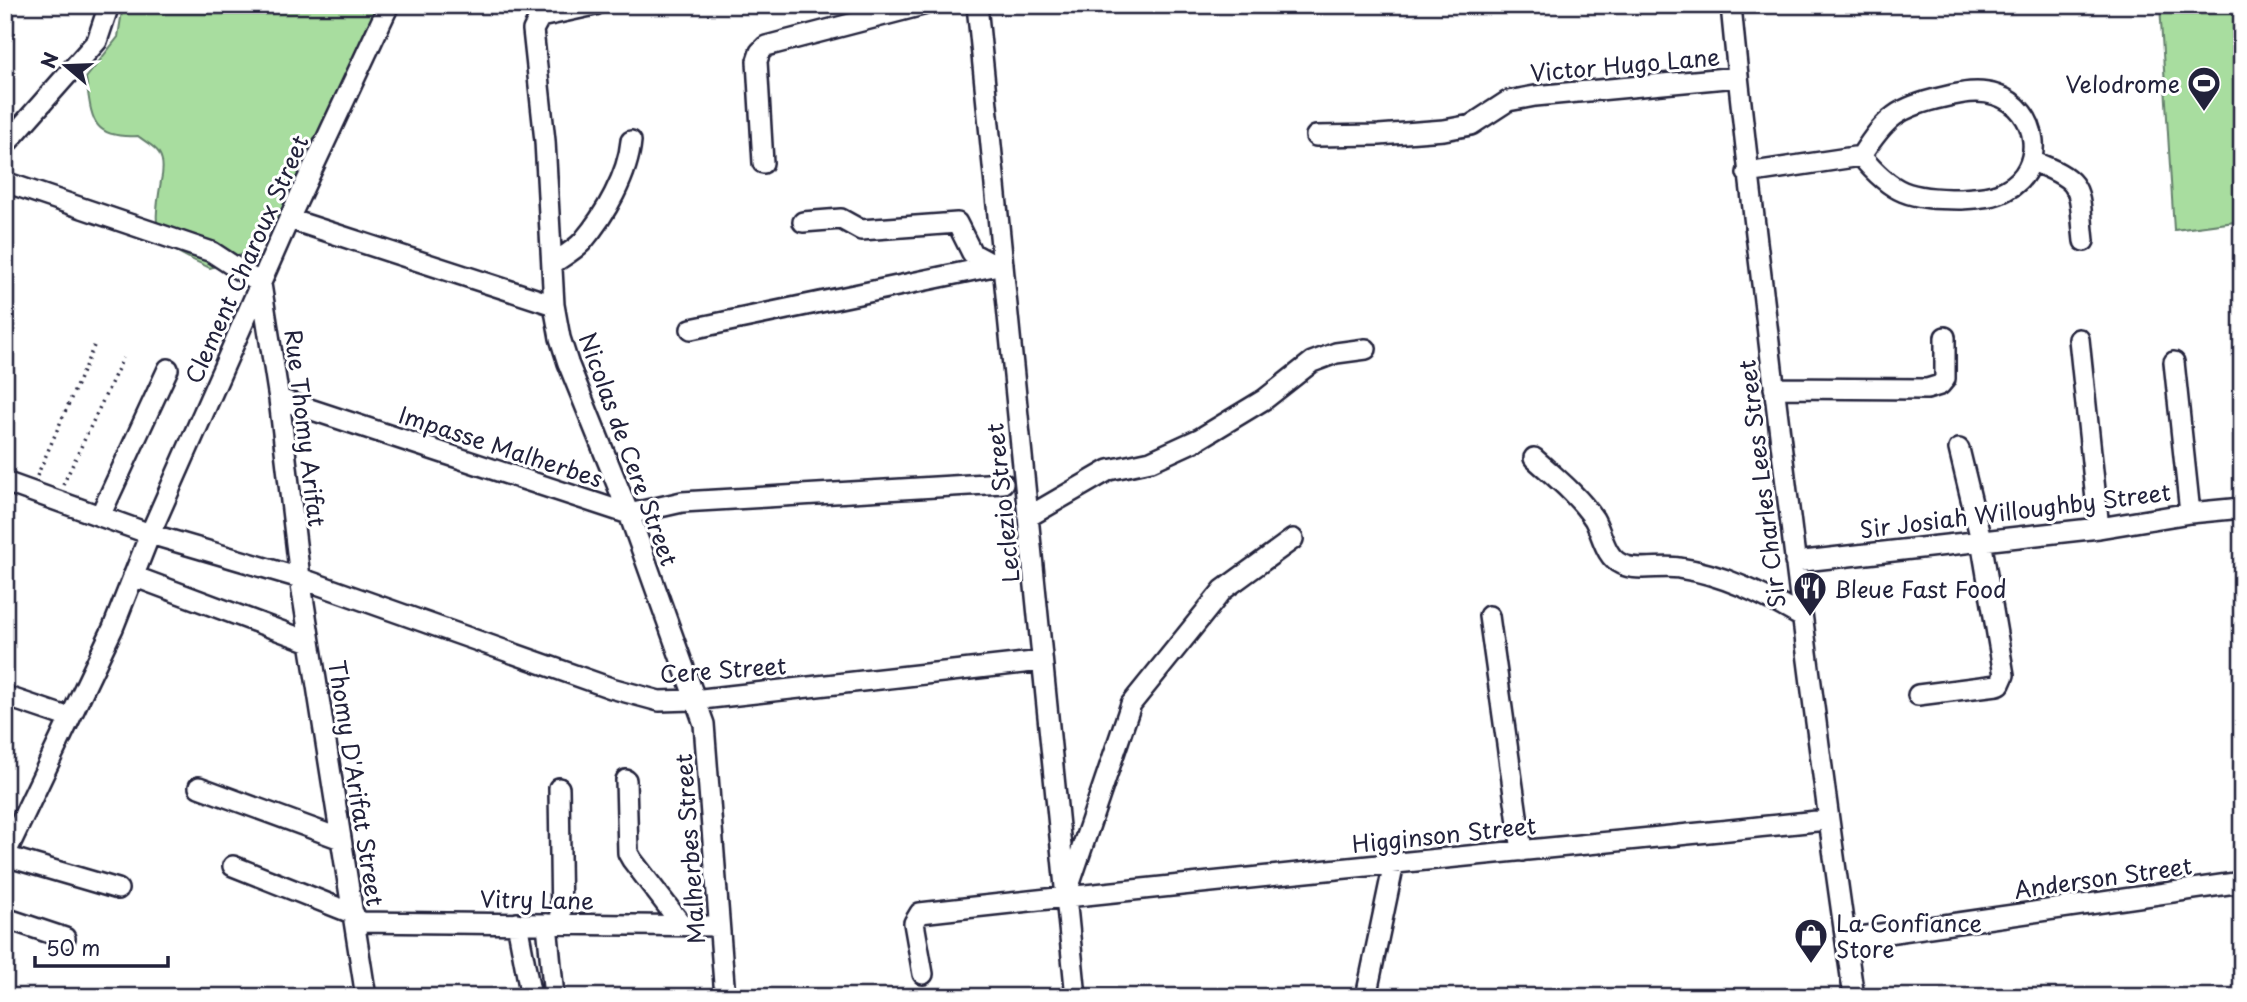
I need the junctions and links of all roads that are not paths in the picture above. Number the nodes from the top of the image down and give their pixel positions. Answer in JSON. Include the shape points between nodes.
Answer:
{"nodes":[{"id":1,"x":109,"y":5,"type":"edge"},
{"id":2,"x":389,"y":5,"type":"edge"},
{"id":3,"x":595,"y":5,"type":"edge"},
{"id":4,"x":923,"y":5,"type":"edge"},
{"id":5,"x":977,"y":5,"type":"edge"},
{"id":6,"x":1731,"y":5,"type":"edge"},
{"id":7,"x":1737,"y":77,"type":"junction"},
{"id":8,"x":1316,"y":136,"type":"dead end"},
{"id":9,"x":631,"y":141,"type":"dead end"},
{"id":10,"x":5,"y":145,"type":"edge"},
{"id":11,"x":1861,"y":156,"type":"junction"},
{"id":12,"x":2032,"y":161,"type":"junction"},
{"id":13,"x":763,"y":163,"type":"dead end"},
{"id":14,"x":1747,"y":173,"type":"junction"},
{"id":15,"x":5,"y":182,"type":"edge"},
{"id":16,"x":289,"y":219,"type":"junction"},
{"id":17,"x":803,"y":222,"type":"dead end"},
{"id":18,"x":2084,"y":241,"type":"dead end"},
{"id":19,"x":552,"y":264,"type":"junction"},
{"id":20,"x":999,"y":265,"type":"junction"},
{"id":21,"x":261,"y":284,"type":"junction"},
{"id":22,"x":554,"y":305,"type":"junction"},
{"id":23,"x":691,"y":329,"type":"dead end"},
{"id":24,"x":1945,"y":337,"type":"dead end"},
{"id":25,"x":2079,"y":339,"type":"dead end"},
{"id":26,"x":1366,"y":349,"type":"dead end"},
{"id":27,"x":2174,"y":362,"type":"dead end"},
{"id":28,"x":168,"y":369,"type":"dead end"},
{"id":29,"x":1774,"y":388,"type":"junction"},
{"id":30,"x":279,"y":399,"type":"junction"},
{"id":31,"x":1959,"y":449,"type":"dead end"},
{"id":32,"x":1534,"y":458,"type":"dead end"},
{"id":33,"x":5,"y":482,"type":"edge"},
{"id":34,"x":1003,"y":483,"type":"dead end"},
{"id":35,"x":2242,"y":508,"type":"edge"},
{"id":36,"x":2190,"y":513,"type":"junction"},
{"id":37,"x":629,"y":514,"type":"junction"},
{"id":38,"x":100,"y":516,"type":"junction"},
{"id":39,"x":1028,"y":517,"type":"junction"},
{"id":40,"x":2099,"y":528,"type":"junction"},
{"id":41,"x":150,"y":534,"type":"junction"},
{"id":42,"x":1293,"y":539,"type":"dead end"},
{"id":43,"x":1981,"y":540,"type":"junction"},
{"id":44,"x":1794,"y":562,"type":"junction"},
{"id":45,"x":133,"y":576,"type":"junction"},
{"id":46,"x":300,"y":578,"type":"junction"},
{"id":47,"x":1489,"y":616,"type":"dead end"},
{"id":48,"x":1802,"y":617,"type":"junction"},
{"id":49,"x":310,"y":642,"type":"junction"},
{"id":50,"x":1042,"y":661,"type":"junction"},
{"id":51,"x":1918,"y":695,"type":"dead end"},
{"id":52,"x":5,"y":696,"type":"edge"},
{"id":53,"x":693,"y":700,"type":"junction"},
{"id":54,"x":70,"y":718,"type":"junction"},
{"id":55,"x":626,"y":780,"type":"dead end"},
{"id":56,"x":199,"y":787,"type":"dead end"},
{"id":57,"x":559,"y":788,"type":"dead end"},
{"id":58,"x":13,"y":818,"type":"edge"},
{"id":59,"x":1827,"y":820,"type":"junction"},
{"id":60,"x":341,"y":839,"type":"junction"},
{"id":61,"x":1522,"y":851,"type":"junction"},
{"id":62,"x":5,"y":855,"type":"edge"},
{"id":63,"x":1394,"y":863,"type":"junction"},
{"id":64,"x":233,"y":866,"type":"dead end"},
{"id":65,"x":2242,"y":882,"type":"edge"},
{"id":66,"x":118,"y":889,"type":"dead end"},
{"id":67,"x":1066,"y":897,"type":"junction"},
{"id":68,"x":5,"y":918,"type":"edge"},
{"id":69,"x":354,"y":918,"type":"junction"},
{"id":70,"x":517,"y":923,"type":"junction"},
{"id":71,"x":554,"y":924,"type":"junction"},
{"id":72,"x":682,"y":925,"type":"junction"},
{"id":73,"x":719,"y":926,"type":"junction"},
{"id":74,"x":65,"y":937,"type":"dead end"},
{"id":75,"x":1846,"y":939,"type":"junction"},
{"id":76,"x":923,"y":974,"type":"dead end"},
{"id":77,"x":366,"y":997,"type":"edge"},
{"id":78,"x":531,"y":997,"type":"edge"},
{"id":79,"x":554,"y":997,"type":"edge"},
{"id":80,"x":725,"y":997,"type":"edge"},
{"id":81,"x":1076,"y":997,"type":"edge"},
{"id":82,"x":1366,"y":997,"type":"edge"},
{"id":83,"x":1854,"y":997,"type":"edge"}],
"edges":[{"from":1,"to":10,"type":"street","via":[[97,41]]},
{"from":2,"to":16,"type":"street","name":"Clement Charoux Street"},
{"from":3,"to":19,"type":"street","name":"Nicolas de Cere Street","via":[[540,17],[533,30]]},
{"from":4,"to":13,"type":"street","via":[[760,51]]},
{"from":5,"to":20,"type":"street","name":"Leclezio Street"},
{"from":6,"to":7,"type":"street","name":"Sir Charles Lees Street"},
{"from":7,"to":8,"type":"street","name":"Victor Hugo Lane","via":[[1508,100],[1471,125],[1444,130]]},
{"from":7,"to":14,"type":"street","name":"Sir Charles Lees Street"},
{"from":9,"to":19,"type":"street","via":[[618,189],[582,242]]},
{"from":11,"to":12,"type":"street","via":[[1879,178],[1896,189],[1936,199],[1977,198],[2005,191]]},
{"from":11,"to":12,"type":"street","via":[[1876,132],[1915,103],[1980,92],[2018,108],[2035,140]]},
{"from":11,"to":14,"type":"street"},
{"from":12,"to":18,"type":"street","via":[[2073,182],[2079,193]]},
{"from":14,"to":29,"type":"street","name":"Sir Charles Lees Street"},
{"from":15,"to":21,"type":"street","via":[[212,252]]},
{"from":16,"to":21,"type":"street","name":"Clement Charoux Street"},
{"from":16,"to":22,"type":"street"},
{"from":17,"to":20,"type":"street","via":[[841,219],[861,230],[957,223],[972,253]]},
{"from":19,"to":22,"type":"street","name":"Nicolas de Cere Street"},
{"from":20,"to":23,"type":"street"},
{"from":20,"to":39,"type":"street","name":"Leclezio Street"},
{"from":21,"to":30,"type":"street","name":"Rue Thomy Arifat"},
{"from":21,"to":41,"type":"street","name":"Clement Charoux Street"},
{"from":22,"to":37,"type":"street","name":"Nicolas de Cere Street","via":[[568,363]]},
{"from":24,"to":29,"type":"street","via":[[1945,379],[1934,388]]},
{"from":25,"to":40,"type":"street"},
{"from":26,"to":39,"type":"street","via":[[1311,362],[1265,399],[1199,439],[1151,461],[1109,470]]},
{"from":27,"to":36,"type":"street"},
{"from":28,"to":38,"type":"street"},
{"from":29,"to":44,"type":"street","name":"Sir Charles Lees Street"},
{"from":30,"to":37,"type":"street","name":"Impasse Malherbes"},
{"from":30,"to":46,"type":"street","name":"Rue Thomy Arifat"},
{"from":31,"to":43,"type":"street"},
{"from":32,"to":48,"type":"street","via":[[1576,495],[1620,564],[1707,573]]},
{"from":33,"to":38,"type":"street","name":"Cere Street"},
{"from":34,"to":37,"type":"street","via":[[681,502]]},
{"from":35,"to":36,"type":"street","name":"Sir Josiah Willoughby Street"},
{"from":36,"to":40,"type":"street","name":"Sir Josiah Willoughby Street"},
{"from":37,"to":53,"type":"street","name":"Nicolas de Cere Street"},
{"from":38,"to":41,"type":"street","name":"Cere Street"},
{"from":39,"to":50,"type":"street","name":"Leclezio Street"},
{"from":40,"to":43,"type":"street","name":"Sir Josiah Willoughby Street"},
{"from":41,"to":45,"type":"street","name":"Clement Charoux Street"},
{"from":41,"to":46,"type":"street","name":"Cere Street"},
{"from":42,"to":67,"type":"street","via":[[1223,590],[1131,704]]},
{"from":43,"to":44,"type":"street","name":"Sir Josiah Willoughby Street"},
{"from":43,"to":51,"type":"street","via":[[2003,680],[1997,685]]},
{"from":44,"to":48,"type":"street","name":"Sir Charles Lees Street"},
{"from":45,"to":49,"type":"street"},
{"from":45,"to":54,"type":"street","name":"Clement Charoux Street"},
{"from":46,"to":49,"type":"street","name":"Thomy D'Arifat Street"},
{"from":46,"to":53,"type":"street","name":"Cere Street","via":[[611,688],[659,701]]},
{"from":47,"to":61,"type":"street"},
{"from":48,"to":59,"type":"street","name":"Sir Charles Lees Street"},
{"from":49,"to":60,"type":"street","name":"Thomy D'Arifat Street"},
{"from":50,"to":53,"type":"street","name":"Cere Street"},
{"from":50,"to":67,"type":"street","name":"Leclezio Street"},
{"from":52,"to":54,"type":"street"},
{"from":53,"to":73,"type":"street","name":"Malherbes Street","via":[[704,724]]},
{"from":54,"to":58,"type":"street","name":"Clement Charoux Street"},
{"from":55,"to":72,"type":"street","via":[[628,853]]},
{"from":56,"to":60,"type":"street"},
{"from":57,"to":71,"type":"street"},
{"from":58,"to":62,"type":"street","name":"Clement Charoux Street"},
{"from":59,"to":61,"type":"street","name":"Higginson Street"},
{"from":59,"to":75,"type":"street","name":"Sir Charles Lees Street"},
{"from":60,"to":69,"type":"street","name":"Thomy D'Arifat Street"},
{"from":61,"to":63,"type":"street","name":"Higginson Street"},
{"from":62,"to":66,"type":"street"},
{"from":63,"to":67,"type":"street","name":"Higginson Street"},
{"from":63,"to":82,"type":"street"},
{"from":64,"to":69,"type":"street"},
{"from":65,"to":75,"type":"street","name":"Anderson Street"},
{"from":67,"to":76,"type":"street","name":"Higginson Street","via":[[920,914],[914,923]]},
{"from":67,"to":81,"type":"street","name":"Leclezio Street"},
{"from":68,"to":74,"type":"street"},
{"from":69,"to":70,"type":"street","name":"Vitry Lane"},
{"from":69,"to":77,"type":"street","name":"Thomy D'Arifat Street"},
{"from":70,"to":71,"type":"street","name":"Vitry Lane"},
{"from":70,"to":78,"type":"street"},
{"from":71,"to":72,"type":"street","name":"Vitry Lane"},
{"from":71,"to":79,"type":"street"},
{"from":72,"to":73,"type":"street","name":"Vitry Lane"},
{"from":73,"to":80,"type":"street","name":"Malherbes Street"},
{"from":75,"to":83,"type":"street","name":"Sir Charles Lees Street"}]}
